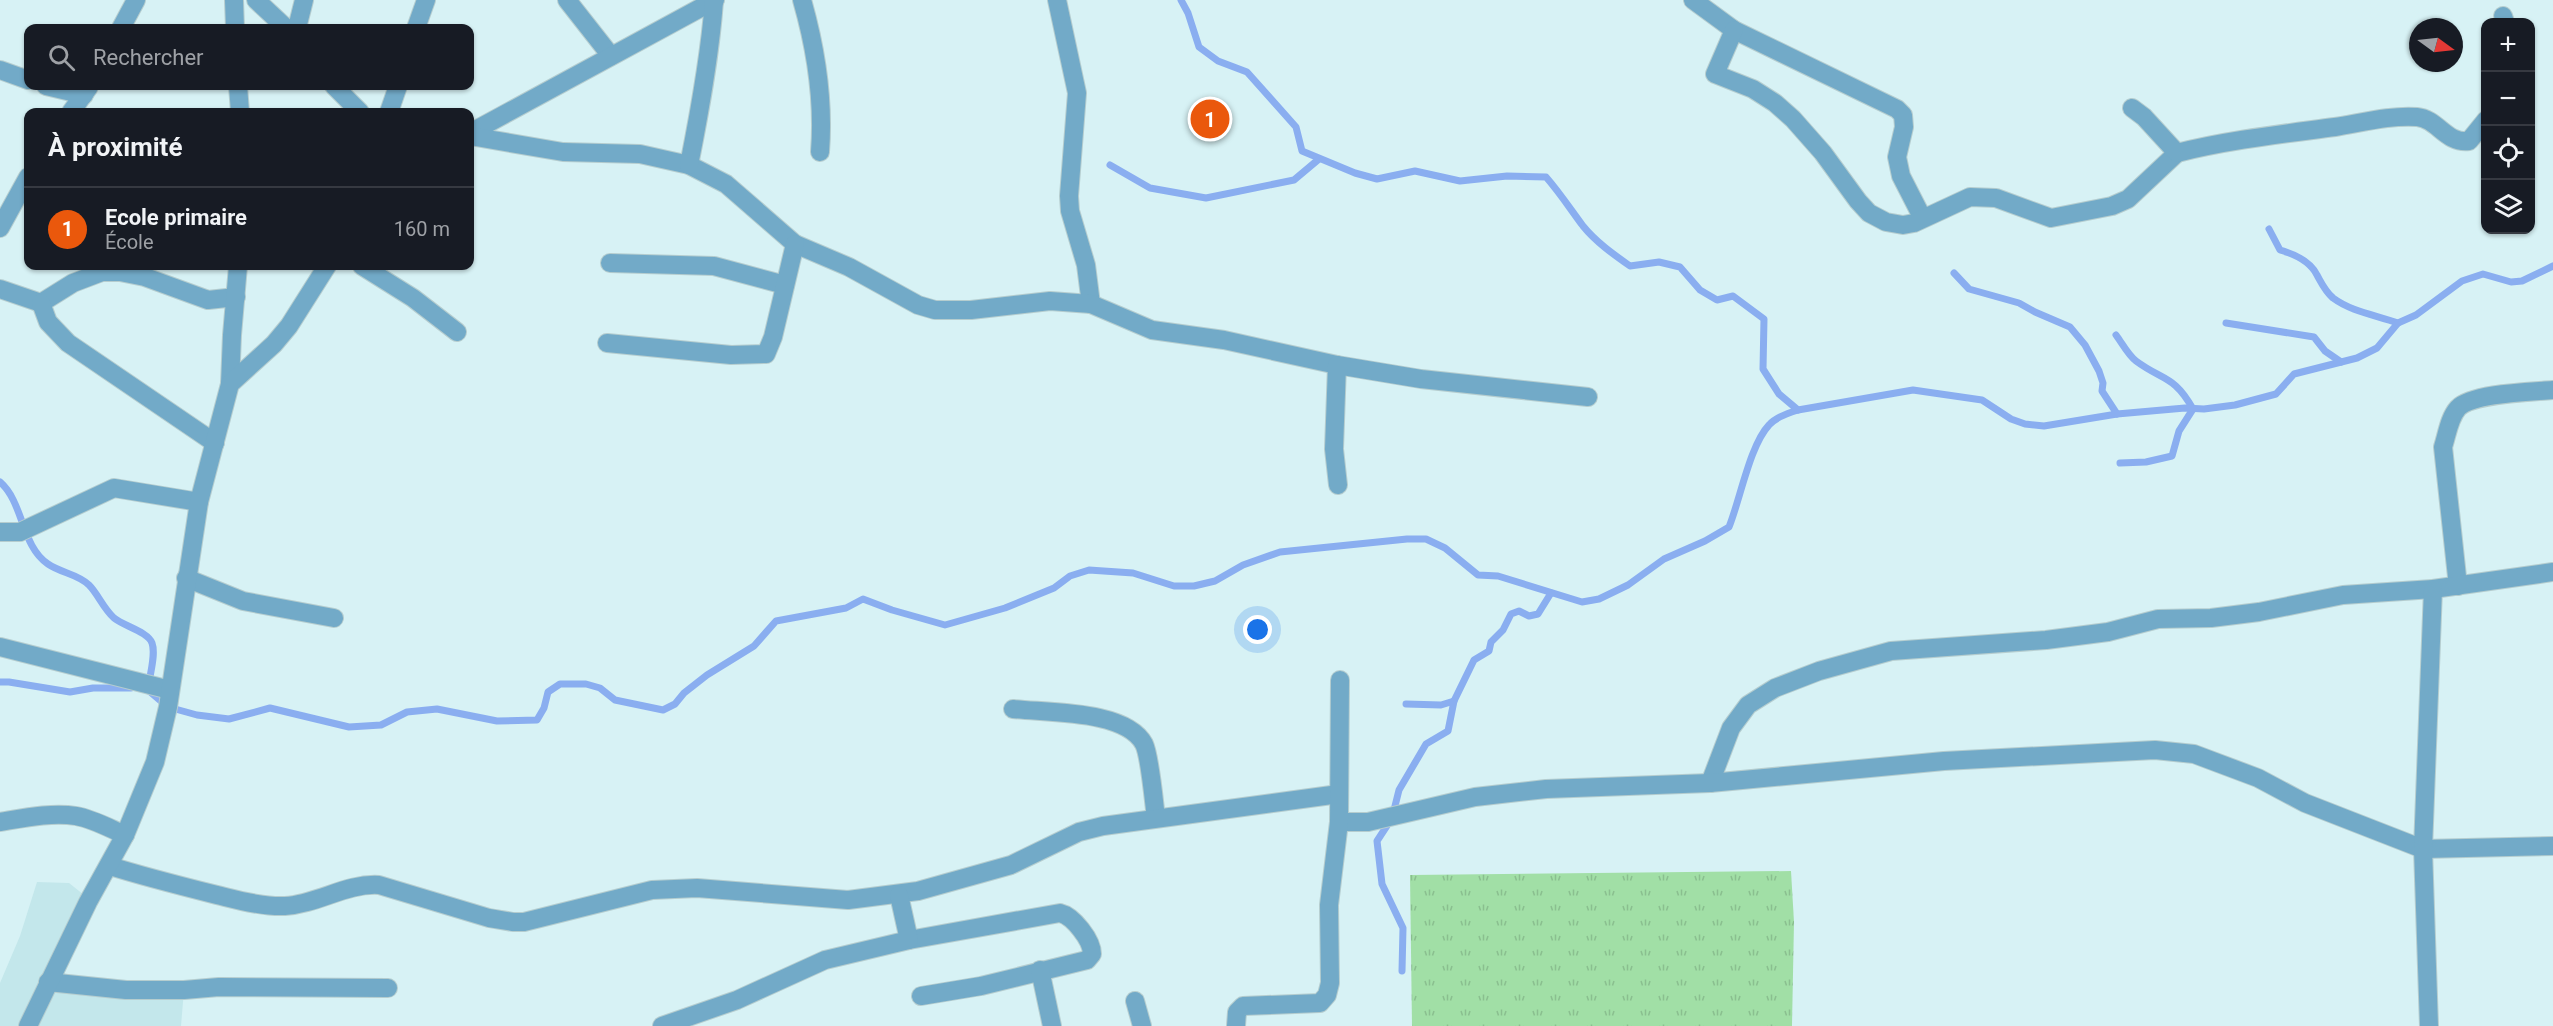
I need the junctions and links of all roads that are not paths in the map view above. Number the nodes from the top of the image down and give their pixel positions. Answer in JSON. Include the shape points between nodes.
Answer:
{"nodes":[{"id":1,"x":136,"y":0,"type":"edge"},
{"id":2,"x":234,"y":0,"type":"edge"},
{"id":3,"x":256,"y":0,"type":"edge"},
{"id":4,"x":303,"y":0,"type":"edge"},
{"id":5,"x":426,"y":0,"type":"edge"},
{"id":6,"x":567,"y":0,"type":"edge"},
{"id":7,"x":715,"y":0,"type":"edge"},
{"id":8,"x":801,"y":0,"type":"edge"},
{"id":9,"x":1058,"y":0,"type":"edge"},
{"id":10,"x":1693,"y":0,"type":"edge"},
{"id":11,"x":123,"y":24,"type":"edge"},
{"id":12,"x":235,"y":24,"type":"edge"},
{"id":13,"x":282,"y":24,"type":"edge"},
{"id":14,"x":298,"y":24,"type":"edge"},
{"id":15,"x":418,"y":24,"type":"edge"},
{"id":16,"x":1734,"y":30,"type":"junction"},
{"id":17,"x":610,"y":56,"type":"junction"},
{"id":18,"x":0,"y":70,"type":"edge"},
{"id":19,"x":24,"y":79,"type":"edge"},
{"id":20,"x":87,"y":90,"type":"edge"},
{"id":21,"x":238,"y":90,"type":"edge"},
{"id":22,"x":338,"y":90,"type":"edge"},
{"id":23,"x":397,"y":90,"type":"edge"},
{"id":24,"x":74,"y":108,"type":"edge"},
{"id":25,"x":240,"y":108,"type":"edge"},
{"id":26,"x":356,"y":108,"type":"edge"},
{"id":27,"x":390,"y":108,"type":"edge"},
{"id":28,"x":2132,"y":108,"type":"dead end"},
{"id":29,"x":2481,"y":126,"type":"edge"},
{"id":30,"x":474,"y":132,"type":"edge"},
{"id":31,"x":474,"y":135,"type":"edge"},
{"id":32,"x":820,"y":152,"type":"dead end"},
{"id":33,"x":2177,"y":153,"type":"junction"},
{"id":34,"x":689,"y":165,"type":"junction"},
{"id":35,"x":24,"y":184,"type":"edge"},
{"id":36,"x":1922,"y":217,"type":"junction"},
{"id":37,"x":0,"y":228,"type":"edge"},
{"id":38,"x":795,"y":244,"type":"junction"},
{"id":39,"x":610,"y":263,"type":"dead end"},
{"id":40,"x":238,"y":270,"type":"edge"},
{"id":41,"x":324,"y":270,"type":"edge"},
{"id":42,"x":368,"y":270,"type":"edge"},
{"id":43,"x":785,"y":285,"type":"junction"},
{"id":44,"x":0,"y":289,"type":"edge"},
{"id":45,"x":236,"y":297,"type":"junction"},
{"id":46,"x":41,"y":303,"type":"junction"},
{"id":47,"x":1091,"y":304,"type":"junction"},
{"id":48,"x":457,"y":332,"type":"dead end"},
{"id":49,"x":607,"y":343,"type":"dead end"},
{"id":50,"x":1337,"y":365,"type":"junction"},
{"id":51,"x":230,"y":384,"type":"junction"},
{"id":52,"x":2553,"y":390,"type":"edge"},
{"id":53,"x":1588,"y":397,"type":"dead end"},
{"id":54,"x":214,"y":443,"type":"junction"},
{"id":55,"x":1338,"y":485,"type":"dead end"},
{"id":56,"x":199,"y":502,"type":"junction"},
{"id":57,"x":0,"y":532,"type":"edge"},
{"id":58,"x":2553,"y":572,"type":"edge"},
{"id":59,"x":186,"y":579,"type":"junction"},
{"id":60,"x":2458,"y":586,"type":"junction"},
{"id":61,"x":2433,"y":589,"type":"junction"},
{"id":62,"x":334,"y":618,"type":"dead end"},
{"id":63,"x":0,"y":647,"type":"edge"},
{"id":64,"x":1340,"y":680,"type":"dead end"},
{"id":65,"x":170,"y":690,"type":"junction"},
{"id":66,"x":1013,"y":709,"type":"dead end"},
{"id":67,"x":1710,"y":783,"type":"junction"},
{"id":68,"x":1339,"y":794,"type":"junction"},
{"id":69,"x":1156,"y":818,"type":"junction"},
{"id":70,"x":0,"y":822,"type":"edge"},
{"id":71,"x":1339,"y":822,"type":"junction"},
{"id":72,"x":125,"y":835,"type":"junction"},
{"id":73,"x":2553,"y":846,"type":"edge"},
{"id":74,"x":2423,"y":849,"type":"junction"},
{"id":75,"x":110,"y":866,"type":"junction"},
{"id":76,"x":899,"y":895,"type":"junction"},
{"id":77,"x":909,"y":940,"type":"junction"},
{"id":78,"x":1040,"y":970,"type":"junction"},
{"id":79,"x":48,"y":982,"type":"junction"},
{"id":80,"x":388,"y":988,"type":"dead end"},
{"id":81,"x":921,"y":996,"type":"dead end"},
{"id":82,"x":1135,"y":1001,"type":"dead end"},
{"id":83,"x":28,"y":1026,"type":"edge"},
{"id":84,"x":662,"y":1026,"type":"edge"},
{"id":85,"x":1052,"y":1026,"type":"edge"},
{"id":86,"x":1142,"y":1026,"type":"edge"},
{"id":87,"x":1236,"y":1026,"type":"edge"},
{"id":88,"x":2429,"y":1026,"type":"edge"}],
"edges":[{"from":1,"to":11,"type":"street"},
{"from":2,"to":12,"type":"street"},
{"from":3,"to":13,"type":"street"},
{"from":4,"to":14,"type":"street"},
{"from":5,"to":15,"type":"street"},
{"from":6,"to":17,"type":"street"},
{"from":7,"to":17,"type":"street"},
{"from":7,"to":34,"type":"street"},
{"from":8,"to":32,"type":"street","via":[[817,62]]},
{"from":9,"to":47,"type":"street","via":[[1077,93],[1070,211],[1086,265]]},
{"from":10,"to":16,"type":"street"},
{"from":16,"to":36,"type":"street","via":[[1897,109],[1903,115],[1904,127],[1897,157],[1901,176]]},
{"from":16,"to":36,"type":"street","via":[[1716,75],[1753,89],[1793,119],[1869,213],[1903,225]]},
{"from":17,"to":30,"type":"street"},
{"from":18,"to":19,"type":"street"},
{"from":20,"to":24,"type":"street"},
{"from":21,"to":25,"type":"street"},
{"from":22,"to":26,"type":"street"},
{"from":23,"to":27,"type":"street"},
{"from":28,"to":33,"type":"street"},
{"from":29,"to":33,"type":"street","via":[[2469,141],[2461,142],[2435,124],[2416,117],[2388,119]]},
{"from":31,"to":34,"type":"street","via":[[562,152],[640,154]]},
{"from":33,"to":36,"type":"street","via":[[2128,199],[2112,206],[2051,218],[1996,198],[1970,197]]},
{"from":34,"to":38,"type":"street","via":[[726,184]]},
{"from":35,"to":37,"type":"street"},
{"from":38,"to":43,"type":"street"},
{"from":38,"to":47,"type":"street","via":[[935,310],[1050,301]]},
{"from":39,"to":43,"type":"street","via":[[714,266]]},
{"from":40,"to":45,"type":"street"},
{"from":41,"to":51,"type":"street","via":[[289,326]]},
{"from":42,"to":48,"type":"street"},
{"from":43,"to":49,"type":"street","via":[[766,354],[731,355]]},
{"from":44,"to":46,"type":"street"},
{"from":45,"to":46,"type":"street","via":[[198,299],[145,277],[102,272],[73,283]]},
{"from":45,"to":51,"type":"street"},
{"from":46,"to":54,"type":"street","via":[[48,322],[68,343]]},
{"from":47,"to":50,"type":"street","via":[[1152,330],[1224,340]]},
{"from":50,"to":53,"type":"street","via":[[1421,379]]},
{"from":50,"to":55,"type":"street","via":[[1334,426]]},
{"from":51,"to":54,"type":"street"},
{"from":52,"to":60,"type":"street","via":[[2472,400],[2458,408],[2449,425],[2443,447]]},
{"from":54,"to":56,"type":"street"},
{"from":56,"to":57,"type":"street","via":[[114,488],[20,532]]},
{"from":56,"to":59,"type":"street"},
{"from":58,"to":60,"type":"street"},
{"from":59,"to":62,"type":"street","via":[[243,601]]},
{"from":59,"to":65,"type":"street"},
{"from":60,"to":61,"type":"street"},
{"from":61,"to":67,"type":"street","via":[[2343,595],[2259,612],[2158,620],[2108,632],[2046,640],[1881,654],[1819,671],[1748,705],[1731,728]]},
{"from":61,"to":74,"type":"street"},
{"from":63,"to":65,"type":"street"},
{"from":64,"to":68,"type":"street"},
{"from":65,"to":72,"type":"street","via":[[155,762]]},
{"from":66,"to":69,"type":"street","via":[[1083,716],[1118,722],[1132,729],[1145,745]]},
{"from":67,"to":71,"type":"street","via":[[1546,789],[1474,797],[1368,822]]},
{"from":67,"to":74,"type":"street","via":[[1944,761],[2155,750],[2194,754],[2258,777],[2306,802]]},
{"from":68,"to":69,"type":"street"},
{"from":68,"to":71,"type":"street"},
{"from":69,"to":76,"type":"street","via":[[1079,832],[1011,865]]},
{"from":70,"to":72,"type":"street","via":[[76,816]]},
{"from":71,"to":87,"type":"street","via":[[1329,905],[1327,995],[1320,1003],[1243,1006],[1237,1012]]},
{"from":72,"to":75,"type":"street"},
{"from":73,"to":74,"type":"street"},
{"from":74,"to":88,"type":"street"},
{"from":75,"to":76,"type":"street","via":[[241,901],[283,906],[362,884],[379,885],[513,922],[652,890],[697,888],[848,900]]},
{"from":75,"to":79,"type":"street"},
{"from":76,"to":77,"type":"street"},
{"from":77,"to":78,"type":"street","via":[[1066,914],[1092,947],[1092,954],[1087,960]]},
{"from":77,"to":84,"type":"street","via":[[825,960],[737,1000]]},
{"from":78,"to":81,"type":"street","via":[[981,986]]},
{"from":78,"to":85,"type":"street"},
{"from":79,"to":80,"type":"street","via":[[126,990]]},
{"from":79,"to":83,"type":"street"},
{"from":82,"to":86,"type":"street"}]}
